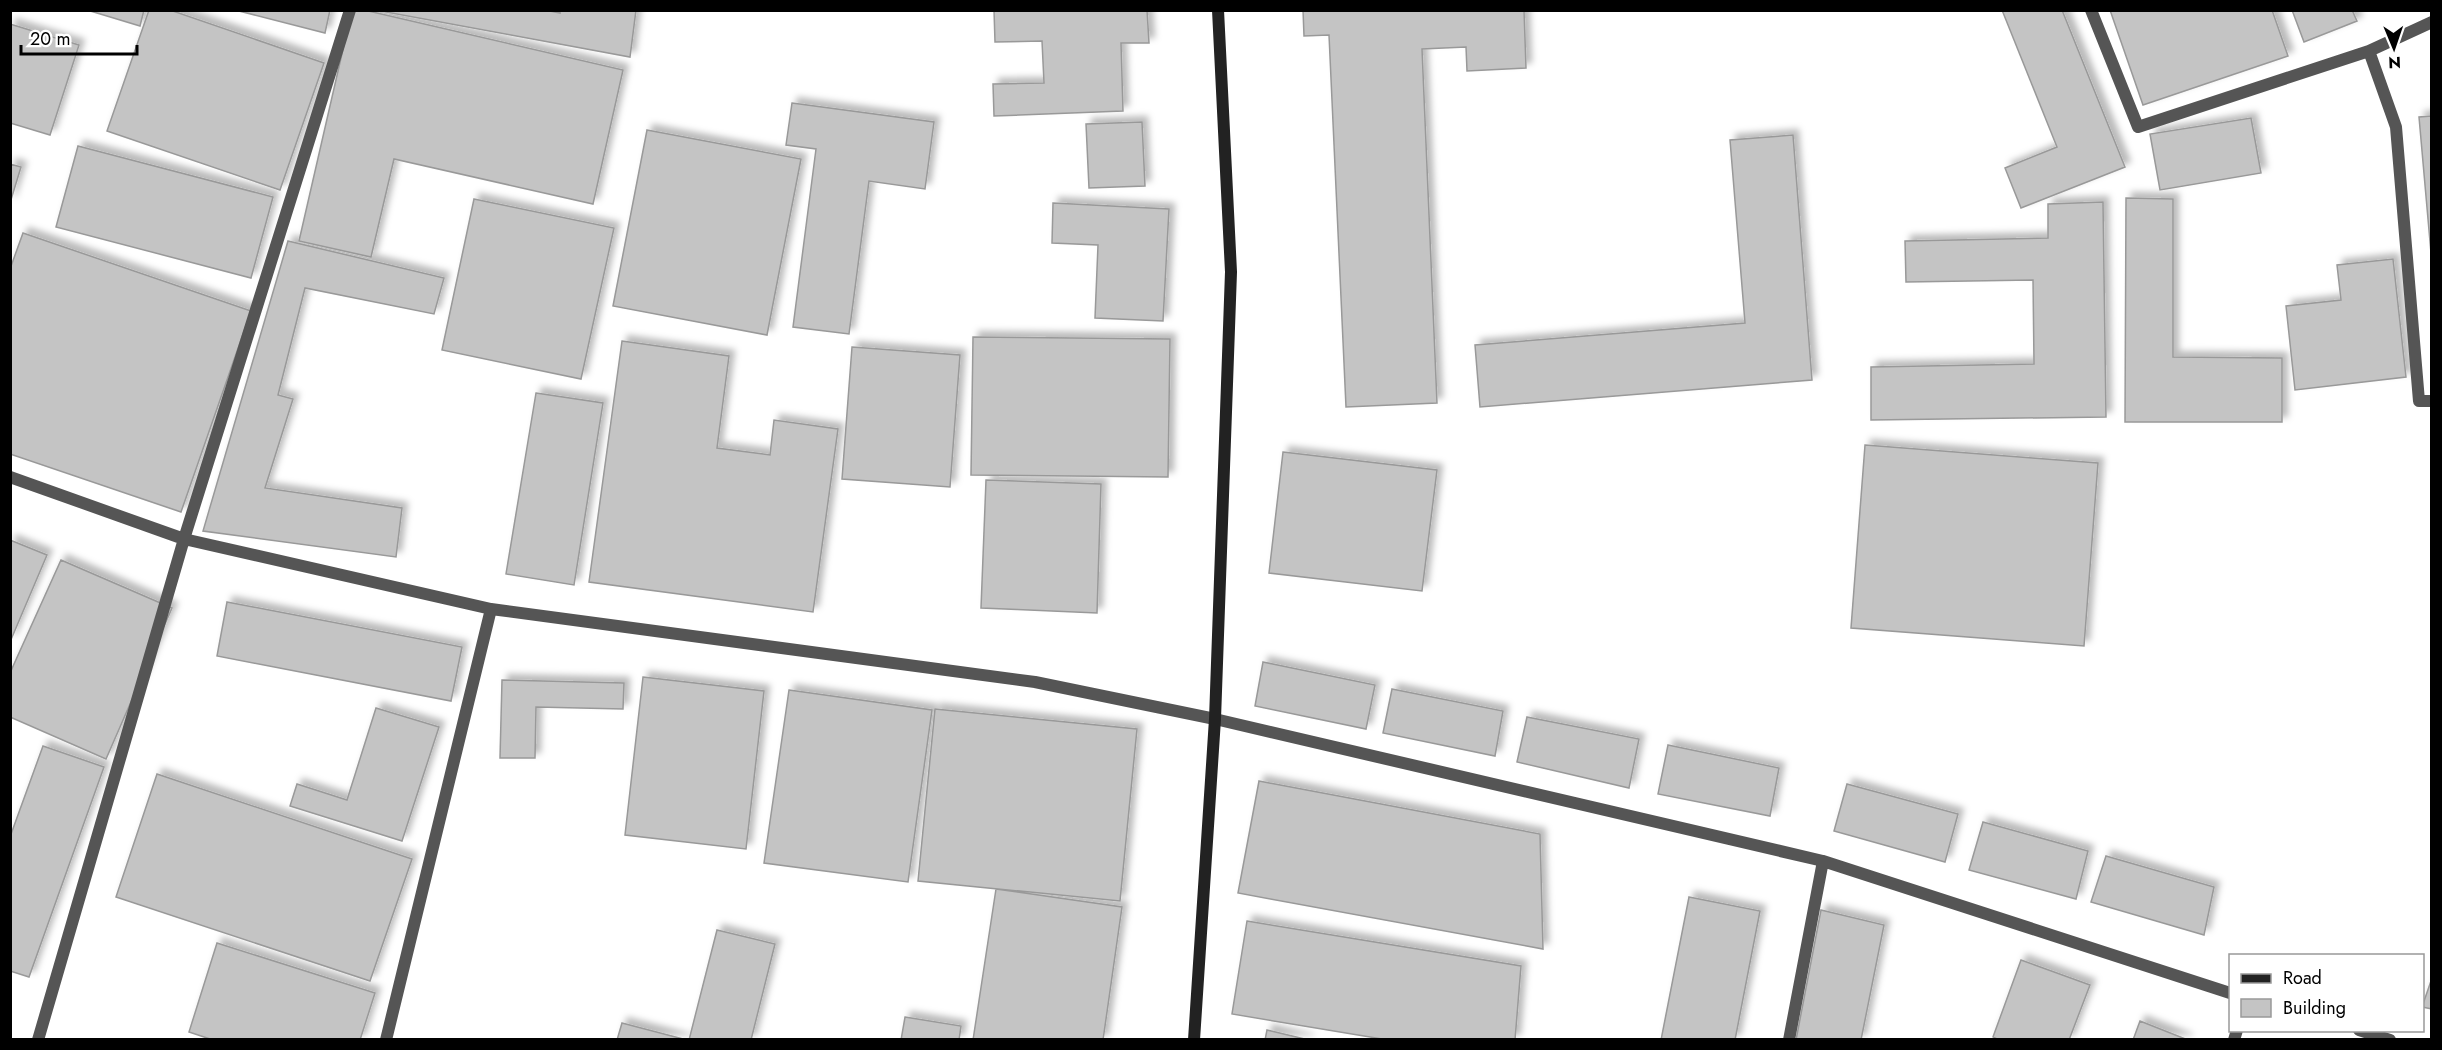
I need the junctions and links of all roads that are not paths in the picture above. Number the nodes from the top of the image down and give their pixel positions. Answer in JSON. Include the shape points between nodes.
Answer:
{"nodes":[{"id":1,"x":350,"y":10,"type":"edge"},
{"id":2,"x":1218,"y":10,"type":"edge"},
{"id":3,"x":2091,"y":10,"type":"edge"},
{"id":4,"x":2432,"y":22,"type":"edge"},
{"id":5,"x":2369,"y":51,"type":"junction"},
{"id":6,"x":2432,"y":401,"type":"edge"},
{"id":7,"x":10,"y":477,"type":"edge"},
{"id":8,"x":184,"y":539,"type":"junction"},
{"id":9,"x":491,"y":609,"type":"junction"},
{"id":10,"x":1215,"y":719,"type":"junction"},
{"id":11,"x":1823,"y":861,"type":"junction"},
{"id":12,"x":2229,"y":993,"type":"edge"},
{"id":13,"x":2365,"y":1032,"type":"edge"},
{"id":14,"x":38,"y":1040,"type":"edge"},
{"id":15,"x":386,"y":1040,"type":"edge"},
{"id":16,"x":1194,"y":1040,"type":"edge"},
{"id":17,"x":1789,"y":1040,"type":"edge"},
{"id":18,"x":2390,"y":1040,"type":"edge"}],
"edges":[{"from":1,"to":8,"type":"street"},
{"from":2,"to":10,"type":"main road","via":[[1231,272]]},
{"from":3,"to":5,"type":"street","via":[[2138,127]]},
{"from":4,"to":5,"type":"street"},
{"from":5,"to":6,"type":"street","via":[[2396,126],[2419,401]]},
{"from":7,"to":8,"type":"street"},
{"from":8,"to":9,"type":"street"},
{"from":8,"to":14,"type":"street"},
{"from":9,"to":10,"type":"street","via":[[1035,682]]},
{"from":9,"to":15,"type":"street"},
{"from":10,"to":11,"type":"street"},
{"from":10,"to":16,"type":"main road"},
{"from":11,"to":12,"type":"street"},
{"from":11,"to":17,"type":"street"},
{"from":13,"to":18,"type":"street"}]}
